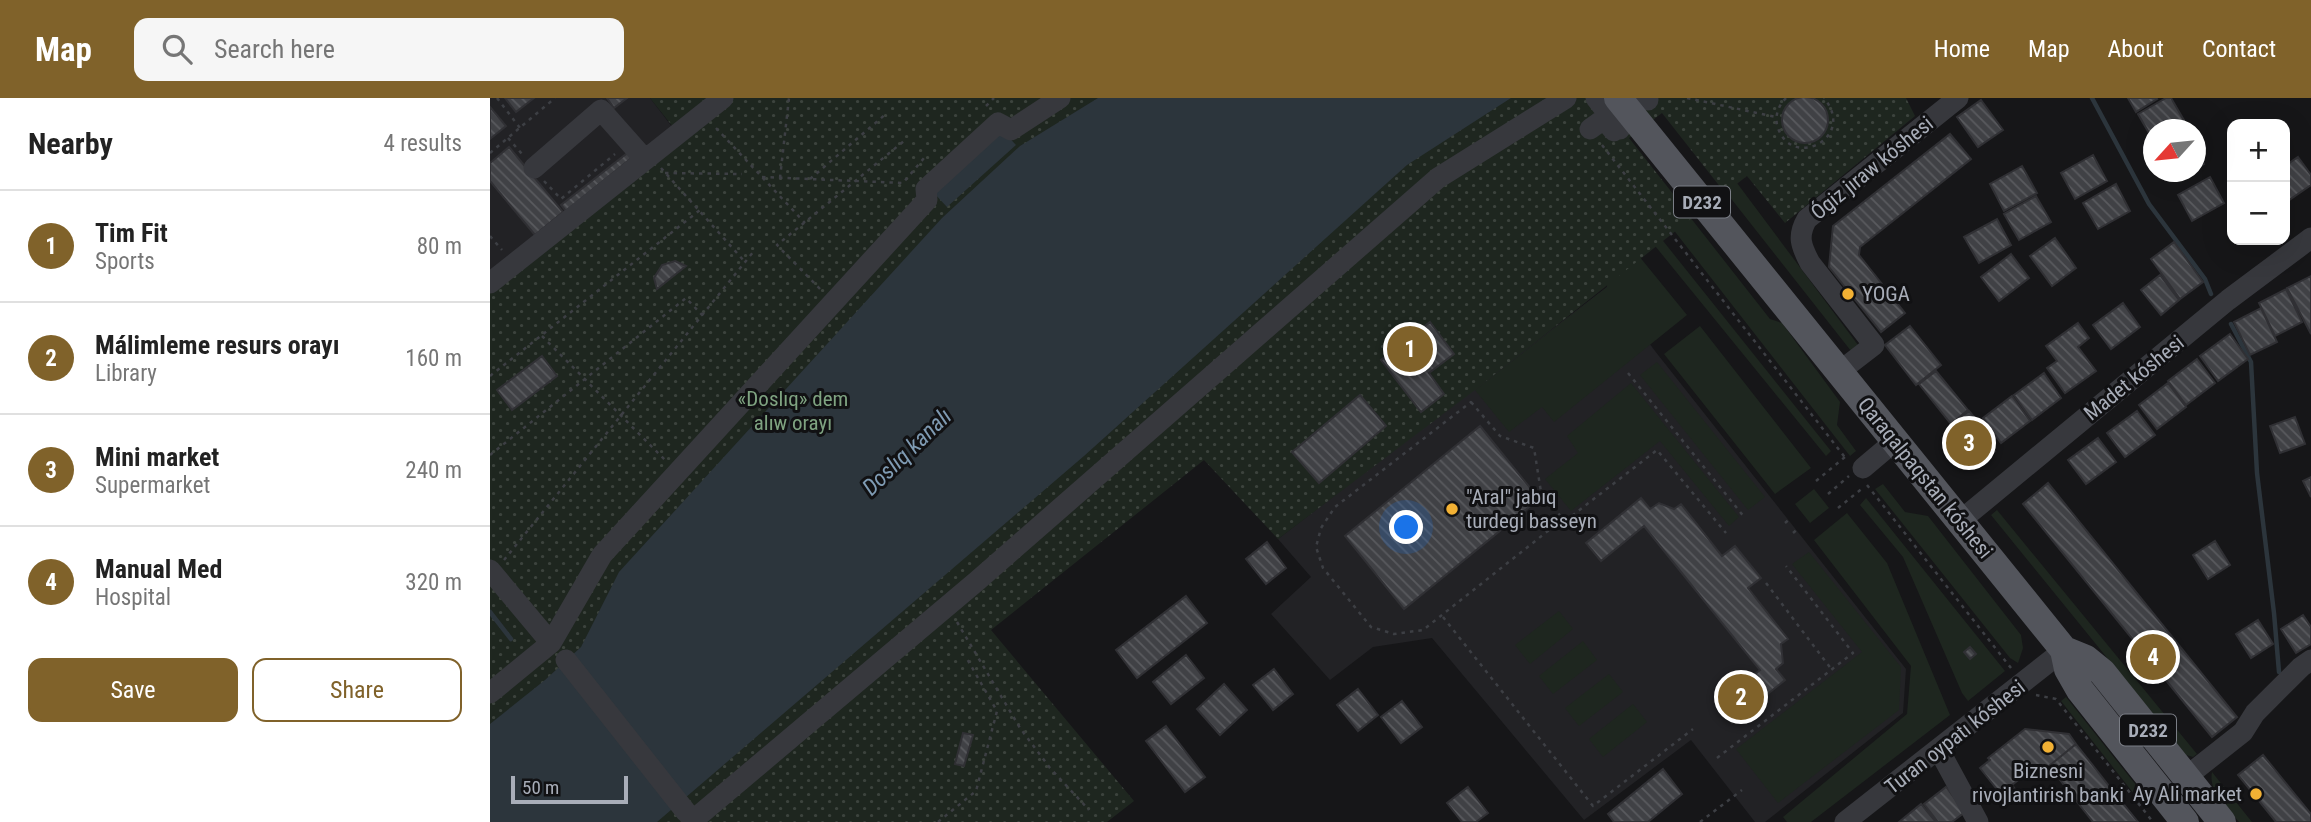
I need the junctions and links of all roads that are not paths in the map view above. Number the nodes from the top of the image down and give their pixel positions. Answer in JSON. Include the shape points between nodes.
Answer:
{"nodes":[{"id":1,"x":723,"y":98,"type":"edge"},
{"id":2,"x":1060,"y":98,"type":"edge"},
{"id":3,"x":1566,"y":98,"type":"edge"},
{"id":4,"x":1596,"y":98,"type":"edge"},
{"id":5,"x":1618,"y":98,"type":"edge"},
{"id":6,"x":1958,"y":98,"type":"edge"},
{"id":7,"x":595,"y":104,"type":"edge"},
{"id":8,"x":1590,"y":129,"type":"road end"},
{"id":9,"x":649,"y":157,"type":"junction"},
{"id":10,"x":534,"y":168,"type":"road end"},
{"id":11,"x":2311,"y":238,"type":"edge"},
{"id":12,"x":490,"y":284,"type":"edge"},
{"id":13,"x":1839,"y":372,"type":"junction"},
{"id":14,"x":1895,"y":442,"type":"junction"},
{"id":15,"x":1857,"y":470,"type":"road end"},
{"id":16,"x":1960,"y":521,"type":"junction"},
{"id":17,"x":491,"y":571,"type":"edge"},
{"id":18,"x":551,"y":643,"type":"junction"},
{"id":19,"x":2064,"y":650,"type":"junction"},
{"id":20,"x":566,"y":660,"type":"dead end"},
{"id":21,"x":2311,"y":660,"type":"edge"},
{"id":22,"x":490,"y":694,"type":"edge"},
{"id":23,"x":1939,"y":750,"type":"junction"},
{"id":24,"x":2186,"y":777,"type":"junction"},
{"id":25,"x":688,"y":817,"type":"edge"},
{"id":26,"x":1845,"y":822,"type":"edge"},
{"id":27,"x":1978,"y":822,"type":"edge"},
{"id":28,"x":2185,"y":822,"type":"edge"},
{"id":29,"x":2222,"y":822,"type":"edge"}],
"edges":[{"from":1,"to":9,"type":"street"},
{"from":2,"to":18,"type":"street","via":[[1011,130],[998,123],[926,189],[927,200],[601,555]]},
{"from":3,"to":25,"type":"street","via":[[1438,178],[947,606]]},
{"from":4,"to":8,"type":"street","via":[[1617,130],[1604,119]]},
{"from":5,"to":13,"type":"main road","name":"Qaraqalpaqstan kóshesi","number":"D232"},
{"from":6,"to":13,"type":"street","name":"Ógiz jıraw kóshesi","via":[[1807,219],[1800,232],[1801,248],[1810,263],[1874,345]]},
{"from":7,"to":9,"type":"street","via":[[640,154]]},
{"from":7,"to":10,"type":"street"},
{"from":9,"to":12,"type":"street"},
{"from":11,"to":16,"type":"street","name":"Madet kóshesi","via":[[2228,300]]},
{"from":13,"to":14,"type":"main road","name":"Qaraqalpaqstan kóshesi","number":"D232"},
{"from":14,"to":15,"type":"street"},
{"from":14,"to":16,"type":"main road","name":"Qaraqalpaqstan kóshesi","number":"D232"},
{"from":16,"to":19,"type":"main road","name":"Qaraqalpaqstan kóshesi","number":"D232"},
{"from":17,"to":18,"type":"street"},
{"from":18,"to":22,"type":"street"},
{"from":19,"to":23,"type":"street","name":"Turan oypatı kóshesi"},
{"from":19,"to":24,"type":"main road","name":"Qaraqalpaqstan kóshesi","number":"D232","via":[[2102,672]]},
{"from":19,"to":28,"type":"main road","name":"Qaraqalpaqstan kóshesi","number":"D232","via":[[2080,690]]},
{"from":20,"to":25,"type":"street"},
{"from":21,"to":24,"type":"street","via":[[2255,713],[2243,732]]},
{"from":23,"to":26,"type":"street","name":"Turan oypatı kóshesi"},
{"from":23,"to":27,"type":"street"},
{"from":24,"to":29,"type":"main road","name":"Qaraqalpaqstan kóshesi","number":"D232"}]}
